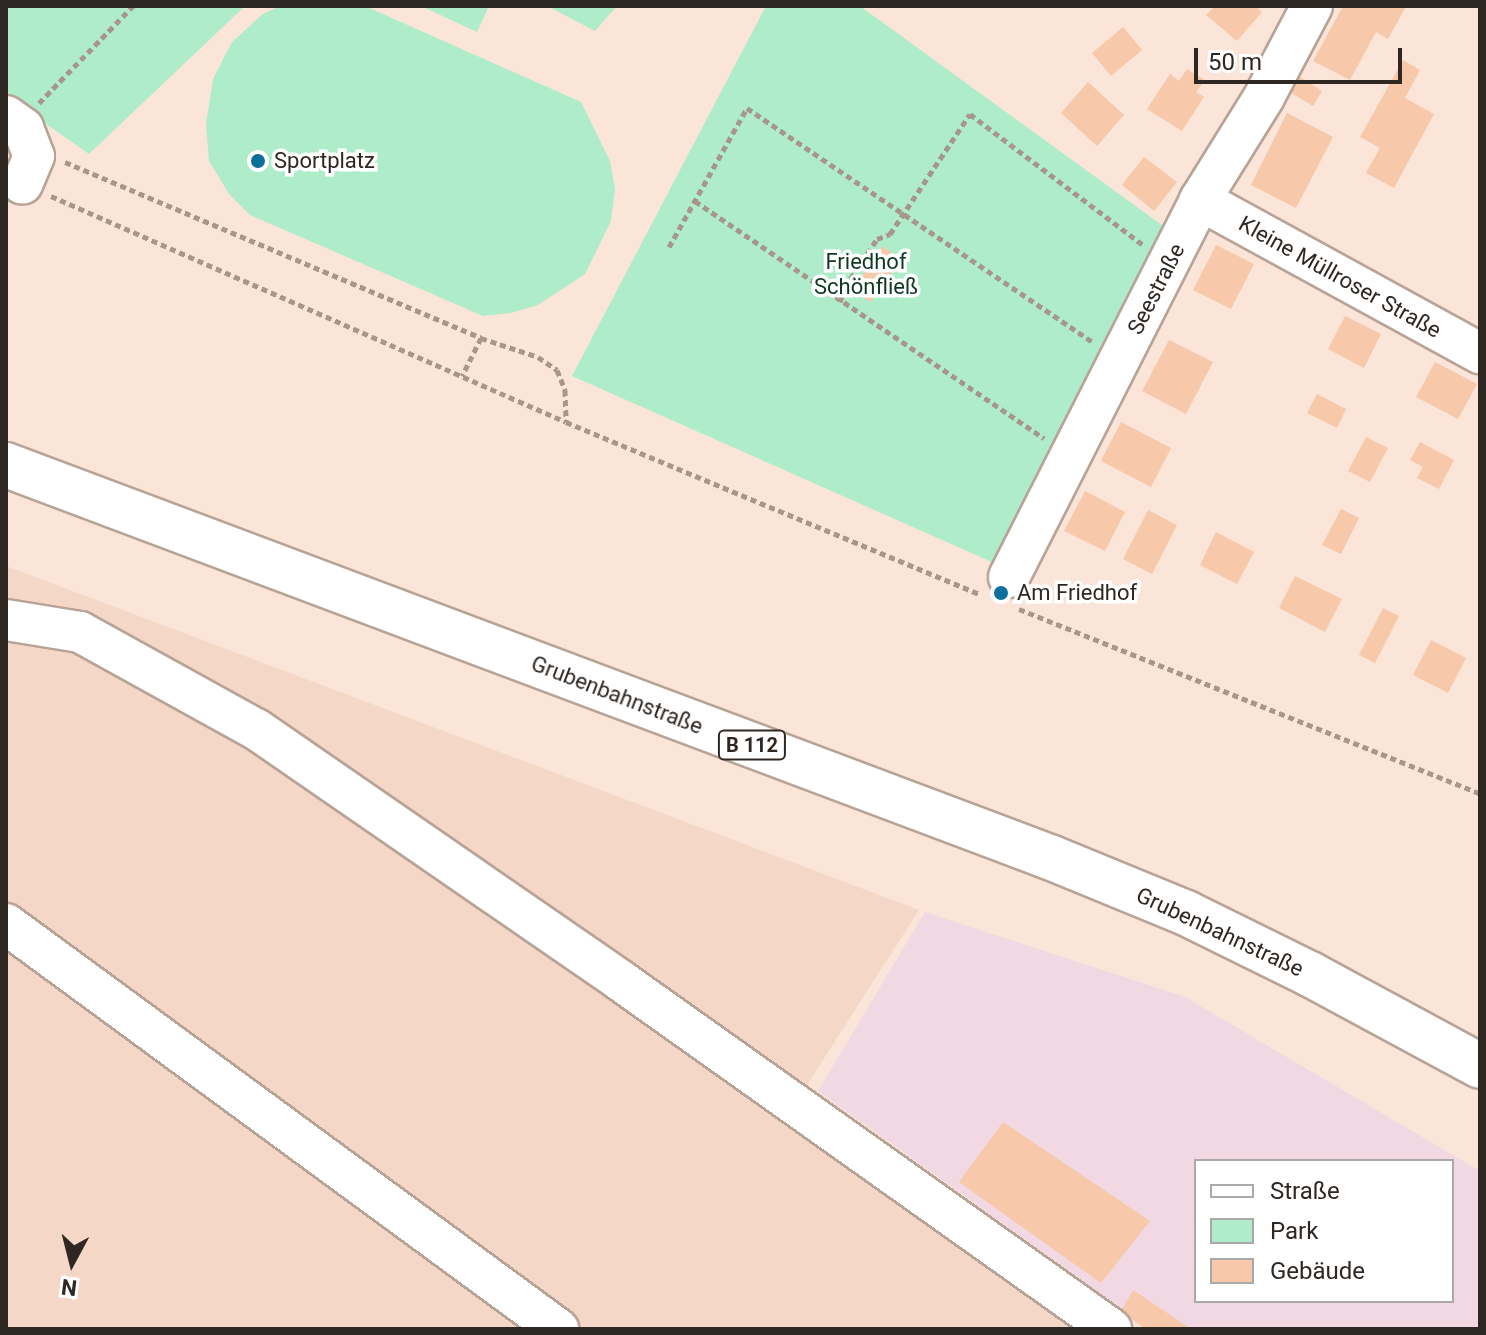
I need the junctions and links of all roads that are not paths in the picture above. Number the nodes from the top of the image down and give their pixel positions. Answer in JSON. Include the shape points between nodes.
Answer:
{"nodes":[{"id":1,"x":1312,"y":6,"type":"edge"},
{"id":2,"x":1200,"y":200,"type":"junction"},
{"id":3,"x":1480,"y":353,"type":"edge"},
{"id":4,"x":6,"y":465,"type":"edge"},
{"id":5,"x":1003,"y":594,"type":"road end"},
{"id":6,"x":6,"y":620,"type":"edge"},
{"id":7,"x":6,"y":924,"type":"edge"},
{"id":8,"x":1480,"y":1066,"type":"edge"},
{"id":9,"x":558,"y":1329,"type":"edge"},
{"id":10,"x":1111,"y":1329,"type":"edge"}],
"edges":[{"from":1,"to":2,"type":"street","name":"Seestraße"},
{"from":2,"to":3,"type":"street","name":"Kleine Müllroser Straße"},
{"from":2,"to":5,"type":"street","name":"Seestraße","via":[[1097,352]]},
{"from":4,"to":8,"type":"main road","name":"Grubenbahnstraße","number":"B 112","via":[[1173,907]]},
{"from":6,"to":10,"type":"street","via":[[80,632],[256,729]]},
{"from":7,"to":9,"type":"street"}]}
